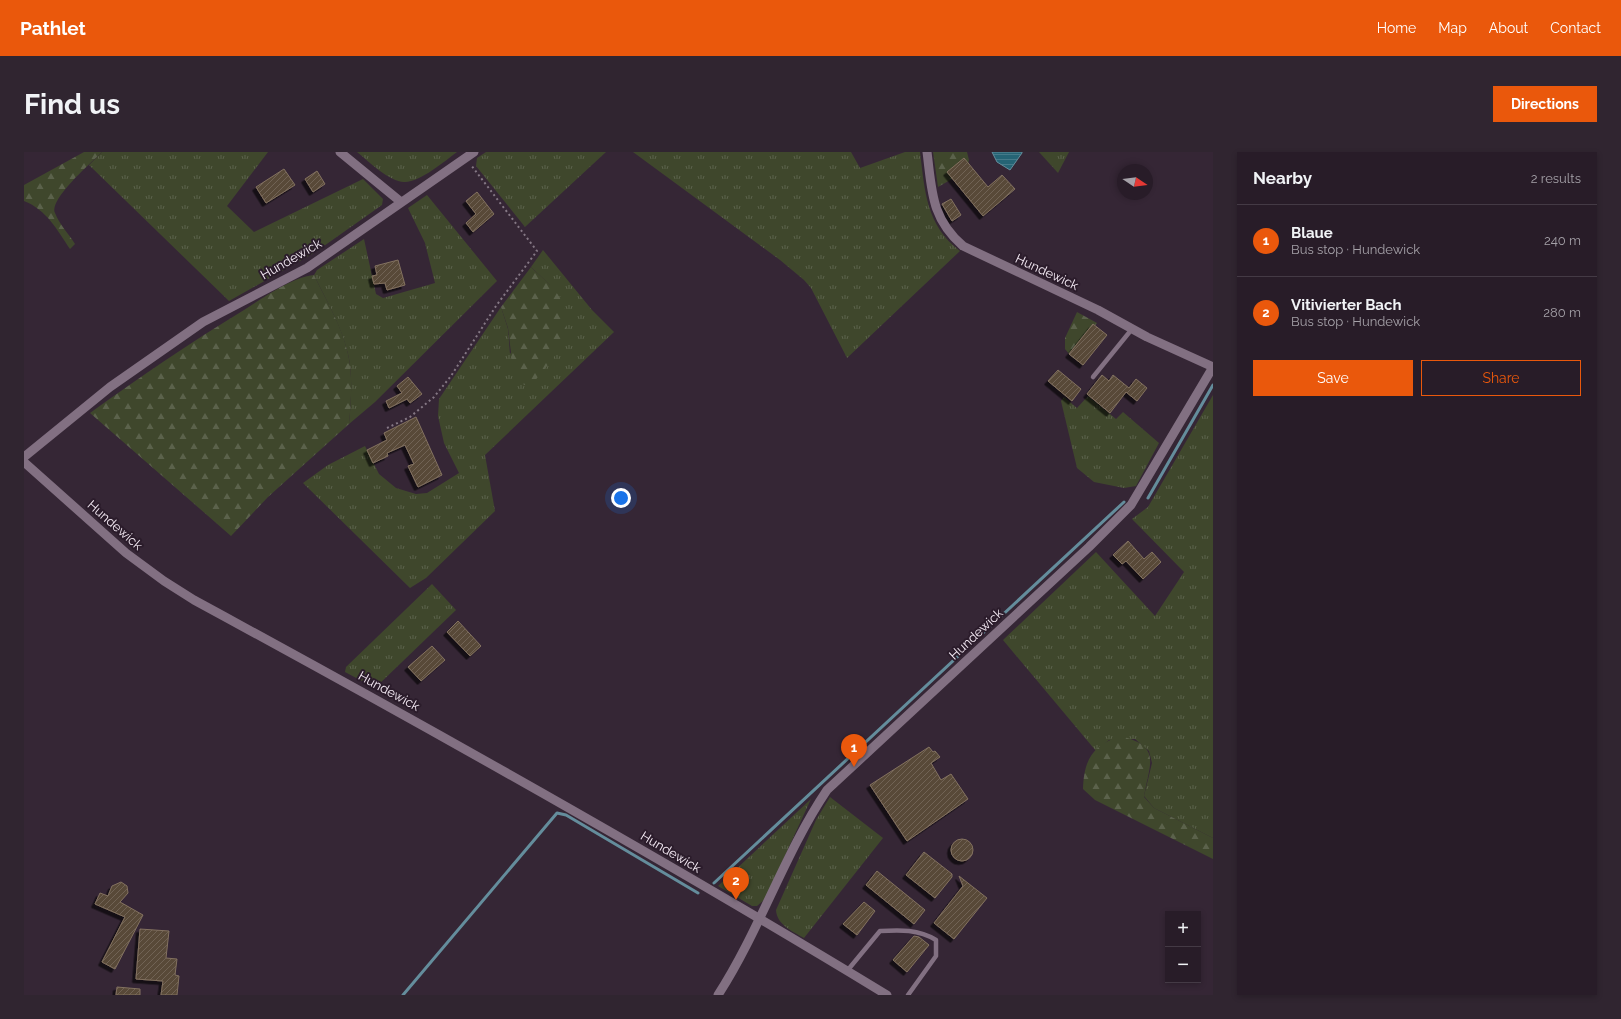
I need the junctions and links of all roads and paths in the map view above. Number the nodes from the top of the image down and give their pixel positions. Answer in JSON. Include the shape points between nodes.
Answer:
{"nodes":[{"id":1,"x":340,"y":152,"type":"edge"},
{"id":2,"x":474,"y":152,"type":"edge"},
{"id":3,"x":927,"y":152,"type":"edge"},
{"id":4,"x":466,"y":158,"type":"junction"},
{"id":5,"x":400,"y":202,"type":"junction"},
{"id":6,"x":1132,"y":329,"type":"junction"},
{"id":7,"x":1213,"y":367,"type":"edge"},
{"id":8,"x":1093,"y":377,"type":"dead end"},
{"id":9,"x":386,"y":428,"type":"dead end"},
{"id":10,"x":24,"y":457,"type":"edge"},
{"id":11,"x":24,"y":462,"type":"edge"},
{"id":12,"x":759,"y":919,"type":"junction"},
{"id":13,"x":847,"y":971,"type":"junction"},
{"id":14,"x":718,"y":995,"type":"edge"},
{"id":15,"x":887,"y":995,"type":"edge"},
{"id":16,"x":908,"y":995,"type":"edge"}],
"edges":[{"from":1,"to":5,"type":"street"},
{"from":2,"to":4,"type":"street","name":"Hundewick"},
{"from":3,"to":6,"type":"street","name":"Hundewick","via":[[934,202],[949,234],[963,246],[1098,310]]},
{"from":4,"to":5,"type":"street","name":"Hundewick"},
{"from":4,"to":9,"type":"path","via":[[537,251],[434,397],[410,417]]},
{"from":5,"to":10,"type":"street","name":"Hundewick","via":[[307,268],[203,322],[110,388]]},
{"from":6,"to":7,"type":"street","name":"Hundewick"},
{"from":6,"to":8,"type":"lane"},
{"from":7,"to":12,"type":"street","name":"Hundewick","via":[[1130,505],[1095,541],[827,790],[803,831]]},
{"from":11,"to":12,"type":"street","name":"Hundewick","via":[[126,553],[194,600],[437,733]]},
{"from":12,"to":13,"type":"street","name":"Hundewick"},
{"from":12,"to":14,"type":"street","name":"Hundewick"},
{"from":13,"to":15,"type":"street","name":"Hundewick"},
{"from":13,"to":16,"type":"lane","via":[[880,931],[925,933],[936,940],[936,956]]}]}
